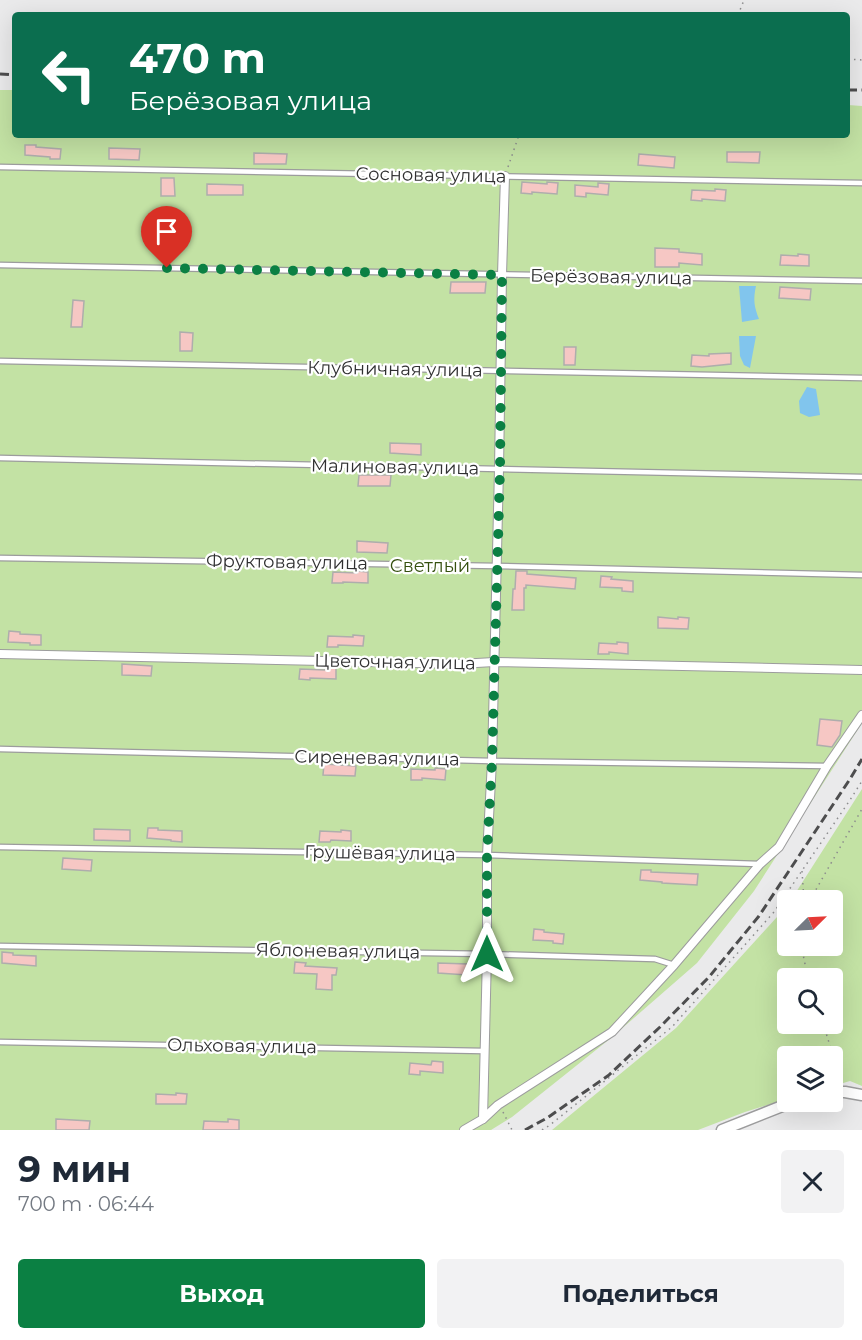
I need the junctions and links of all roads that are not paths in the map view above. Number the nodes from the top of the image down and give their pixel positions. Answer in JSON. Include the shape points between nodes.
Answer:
{"nodes":[{"id":1,"x":0,"y":167,"type":"edge"},
{"id":2,"x":505,"y":176,"type":"junction"},
{"id":3,"x":862,"y":183,"type":"edge"},
{"id":4,"x":0,"y":265,"type":"edge"},
{"id":5,"x":502,"y":275,"type":"junction"},
{"id":6,"x":862,"y":281,"type":"edge"},
{"id":7,"x":0,"y":361,"type":"edge"},
{"id":8,"x":501,"y":372,"type":"junction"},
{"id":9,"x":862,"y":378,"type":"edge"},
{"id":10,"x":0,"y":458,"type":"edge"},
{"id":11,"x":500,"y":469,"type":"junction"},
{"id":12,"x":862,"y":477,"type":"edge"},
{"id":13,"x":0,"y":558,"type":"edge"},
{"id":14,"x":496,"y":566,"type":"junction"},
{"id":15,"x":862,"y":575,"type":"edge"},
{"id":16,"x":0,"y":654,"type":"edge"},
{"id":17,"x":494,"y":662,"type":"junction"},
{"id":18,"x":862,"y":670,"type":"edge"},
{"id":19,"x":862,"y":715,"type":"edge"},
{"id":20,"x":0,"y":749,"type":"edge"},
{"id":21,"x":492,"y":761,"type":"junction"},
{"id":22,"x":826,"y":766,"type":"junction"},
{"id":23,"x":0,"y":847,"type":"edge"},
{"id":24,"x":487,"y":855,"type":"junction"},
{"id":25,"x":760,"y":864,"type":"junction"},
{"id":26,"x":0,"y":946,"type":"edge"},
{"id":27,"x":487,"y":954,"type":"junction"},
{"id":28,"x":674,"y":965,"type":"junction"},
{"id":29,"x":0,"y":1042,"type":"edge"},
{"id":30,"x":484,"y":1051,"type":"junction"},
{"id":31,"x":843,"y":1093,"type":"edge"},
{"id":32,"x":862,"y":1095,"type":"edge"},
{"id":33,"x":777,"y":1108,"type":"edge"},
{"id":34,"x":483,"y":1119,"type":"junction"},
{"id":35,"x":464,"y":1130,"type":"edge"},
{"id":36,"x":722,"y":1130,"type":"edge"}],
"edges":[{"from":1,"to":2,"type":"lane","name":"Сосновая улица"},
{"from":2,"to":3,"type":"lane","name":"Сосновая улица"},
{"from":2,"to":5,"type":"street"},
{"from":4,"to":5,"type":"lane","name":"Берёзовая улица"},
{"from":5,"to":6,"type":"lane","name":"Берёзовая улица"},
{"from":5,"to":8,"type":"street"},
{"from":7,"to":8,"type":"lane","name":"Клубничная улица"},
{"from":8,"to":9,"type":"lane","name":"Клубничная улица"},
{"from":8,"to":11,"type":"street"},
{"from":10,"to":11,"type":"lane","name":"Малиновая улица"},
{"from":11,"to":12,"type":"lane","name":"Малиновая улица"},
{"from":11,"to":14,"type":"street"},
{"from":13,"to":14,"type":"lane","name":"Фруктовая улица"},
{"from":14,"to":15,"type":"lane","name":"Фруктовая улица"},
{"from":14,"to":17,"type":"street"},
{"from":16,"to":17,"type":"street","name":"Цветочная улица"},
{"from":17,"to":18,"type":"street","name":"Цветочная улица"},
{"from":17,"to":21,"type":"street"},
{"from":19,"to":22,"type":"street"},
{"from":20,"to":21,"type":"lane","name":"Сиреневая улица"},
{"from":21,"to":22,"type":"lane","name":"Сиреневая улица"},
{"from":21,"to":24,"type":"street"},
{"from":22,"to":25,"type":"street","via":[[779,847]]},
{"from":23,"to":24,"type":"lane","name":"Грушёвая улица"},
{"from":24,"to":25,"type":"lane","name":"Грушёвая улица"},
{"from":24,"to":27,"type":"street"},
{"from":25,"to":28,"type":"street"},
{"from":26,"to":27,"type":"lane","name":"Яблоневая улица"},
{"from":27,"to":28,"type":"lane","name":"Яблоневая улица","via":[[655,958]]},
{"from":27,"to":30,"type":"street"},
{"from":28,"to":34,"type":"street","via":[[612,1032],[498,1105]]},
{"from":29,"to":30,"type":"lane","name":"Ольховая улица"},
{"from":30,"to":34,"type":"street"},
{"from":31,"to":32,"type":"street"},
{"from":33,"to":36,"type":"street"},
{"from":34,"to":35,"type":"street"}]}
